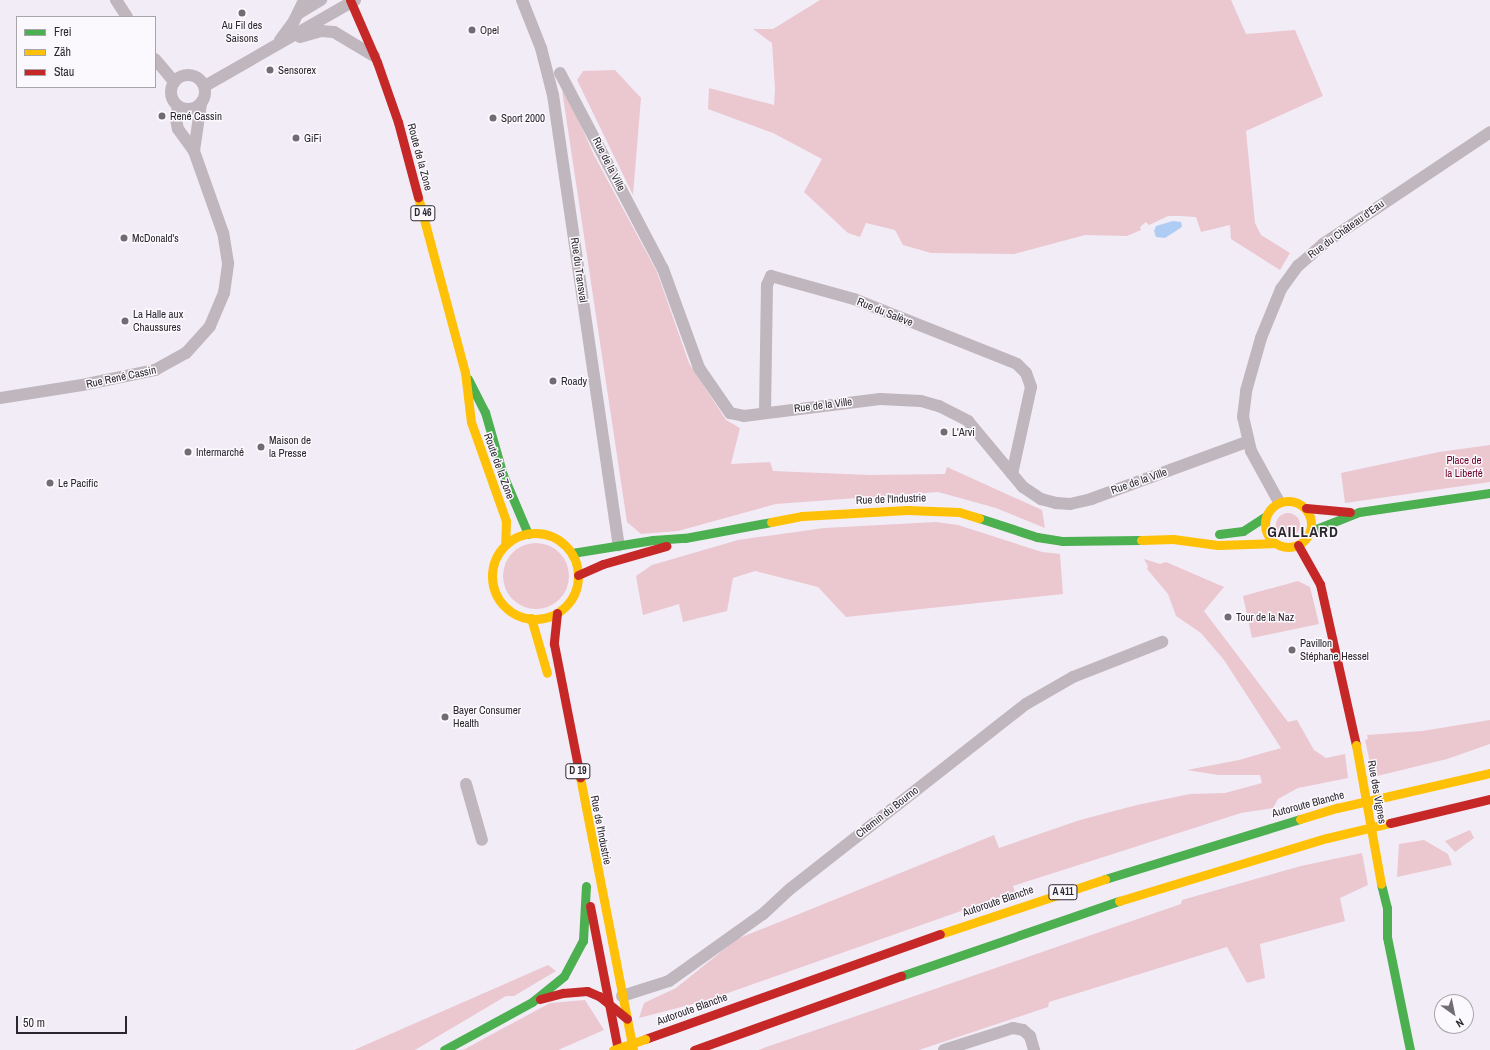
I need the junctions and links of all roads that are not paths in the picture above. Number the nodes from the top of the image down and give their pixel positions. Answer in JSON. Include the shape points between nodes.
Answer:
{"nodes":[{"id":1,"x":116,"y":0,"type":"edge"},
{"id":2,"x":304,"y":0,"type":"edge"},
{"id":3,"x":321,"y":0,"type":"edge"},
{"id":4,"x":522,"y":0,"type":"edge"},
{"id":5,"x":349,"y":1,"type":"edge"},
{"id":6,"x":299,"y":13,"type":"junction"},
{"id":7,"x":126,"y":16,"type":"edge"},
{"id":8,"x":285,"y":40,"type":"junction"},
{"id":9,"x":273,"y":47,"type":"junction"},
{"id":10,"x":375,"y":57,"type":"junction"},
{"id":11,"x":156,"y":60,"type":"edge"},
{"id":12,"x":560,"y":73,"type":"dead end"},
{"id":13,"x":174,"y":82,"type":"junction"},
{"id":14,"x":204,"y":86,"type":"junction"},
{"id":15,"x":201,"y":103,"type":"junction"},
{"id":16,"x":178,"y":106,"type":"junction"},
{"id":17,"x":1490,"y":132,"type":"edge"},
{"id":18,"x":194,"y":150,"type":"junction"},
{"id":19,"x":465,"y":372,"type":"junction"},
{"id":20,"x":0,"y":398,"type":"edge"},
{"id":21,"x":764,"y":412,"type":"junction"},
{"id":22,"x":1247,"y":442,"type":"junction"},
{"id":23,"x":1012,"y":474,"type":"junction"},
{"id":24,"x":1490,"y":493,"type":"edge"},
{"id":25,"x":1279,"y":502,"type":"junction"},
{"id":26,"x":1306,"y":508,"type":"junction"},
{"id":27,"x":1359,"y":512,"type":"junction"},
{"id":28,"x":1266,"y":516,"type":"junction"},
{"id":29,"x":1174,"y":529,"type":"dead end"},
{"id":30,"x":1311,"y":531,"type":"junction"},
{"id":31,"x":1206,"y":533,"type":"dead end"},
{"id":32,"x":528,"y":534,"type":"junction"},
{"id":33,"x":685,"y":538,"type":"junction"},
{"id":34,"x":1096,"y":539,"type":"junction"},
{"id":35,"x":1274,"y":543,"type":"junction"},
{"id":36,"x":505,"y":545,"type":"junction"},
{"id":37,"x":619,"y":545,"type":"junction"},
{"id":38,"x":1298,"y":545,"type":"junction"},
{"id":39,"x":572,"y":553,"type":"junction"},
{"id":40,"x":578,"y":575,"type":"junction"},
{"id":41,"x":557,"y":613,"type":"junction"},
{"id":42,"x":531,"y":618,"type":"junction"},
{"id":43,"x":1162,"y":642,"type":"dead end"},
{"id":44,"x":550,"y":686,"type":"dead end"},
{"id":45,"x":1490,"y":772,"type":"edge"},
{"id":46,"x":466,"y":784,"type":"dead end"},
{"id":47,"x":1490,"y":799,"type":"edge"},
{"id":48,"x":482,"y":840,"type":"dead end"},
{"id":49,"x":622,"y":996,"type":"junction"},
{"id":50,"x":532,"y":1002,"type":"junction"},
{"id":51,"x":609,"y":1004,"type":"junction"},
{"id":52,"x":627,"y":1019,"type":"junction"},
{"id":53,"x":444,"y":1050,"type":"edge"},
{"id":54,"x":613,"y":1050,"type":"edge"},
{"id":55,"x":618,"y":1050,"type":"edge"},
{"id":56,"x":633,"y":1050,"type":"edge"},
{"id":57,"x":694,"y":1050,"type":"edge"},
{"id":58,"x":944,"y":1050,"type":"edge"},
{"id":59,"x":1034,"y":1050,"type":"edge"},
{"id":60,"x":1410,"y":1050,"type":"edge"}],
"edges":[{"from":1,"to":7,"type":"street"},
{"from":2,"to":6,"type":"street"},
{"from":3,"to":6,"type":"street"},
{"from":4,"to":37,"type":"street","name":"Rue du Transval","via":[[541,48],[553,95]]},
{"from":5,"to":8,"type":"street"},
{"from":5,"to":10,"type":"main road","name":"Route de la Zone","number":"D 46"},
{"from":6,"to":9,"type":"street"},
{"from":8,"to":9,"type":"street"},
{"from":8,"to":10,"type":"street","via":[[321,31],[334,32]]},
{"from":9,"to":14,"type":"street"},
{"from":10,"to":19,"type":"main road","name":"Route de la Zone","number":"D 46","via":[[398,122]]},
{"from":11,"to":13,"type":"street"},
{"from":12,"to":21,"type":"street","name":"Rue de la Ville","via":[[663,269],[699,368],[730,413],[739,416]]},
{"from":13,"to":14,"type":"street","via":[[181,76],[190,74],[199,78]]},
{"from":13,"to":16,"type":"street","name":"Rue René Cassin","via":[[171,95]]},
{"from":14,"to":15,"type":"street","name":"Rue René Cassin","via":[[205,95]]},
{"from":15,"to":16,"type":"street","via":[[190,109]]},
{"from":15,"to":18,"type":"street","name":"Rue René Cassin"},
{"from":16,"to":18,"type":"street","name":"Rue René Cassin","via":[[178,129]]},
{"from":17,"to":22,"type":"street","name":"Rue du Château d'Eau","via":[[1323,244],[1289,277],[1269,315],[1246,392],[1243,417]]},
{"from":18,"to":20,"type":"street","name":"Rue René Cassin","via":[[223,233],[228,263],[222,303],[201,338],[180,357],[155,370]]},
{"from":19,"to":32,"type":"main road","name":"Route de la Zone","number":"D 46","via":[[485,412],[503,475]]},
{"from":19,"to":36,"type":"main road","name":"Route de la Zone","number":"D 46","via":[[471,422],[506,521]]},
{"from":21,"to":23,"type":"street","name":"Rue de la Ville","via":[[860,401],[921,401],[939,406],[968,421]]},
{"from":21,"to":23,"type":"street","name":"Rue du Salève","via":[[766,285],[771,276],[854,299],[1017,364],[1026,373],[1030,387]]},
{"from":22,"to":23,"type":"street","name":"Rue de la Ville","via":[[1070,504],[1041,499],[1023,487]]},
{"from":22,"to":25,"type":"street","name":"Rue du Château d'Eau"},
{"from":24,"to":27,"type":"main road"},
{"from":25,"to":26,"type":"main road","via":[[1294,501]]},
{"from":25,"to":28,"type":"main road"},
{"from":26,"to":27,"type":"main road"},
{"from":26,"to":30,"type":"main road","via":[[1311,517]]},
{"from":27,"to":30,"type":"main road"},
{"from":28,"to":31,"type":"main road","via":[[1243,531]]},
{"from":28,"to":35,"type":"main road","via":[[1266,531]]},
{"from":29,"to":34,"type":"main road","name":"Rue de l'Industrie"},
{"from":30,"to":38,"type":"main road","via":[[1306,540]]},
{"from":32,"to":36,"type":"main road"},
{"from":32,"to":39,"type":"main road","via":[[553,537]]},
{"from":33,"to":34,"type":"main road","name":"Rue de l'Industrie","via":[[802,516],[936,510],[979,516],[1049,540]]},
{"from":33,"to":37,"type":"main road","name":"Rue de l'Industrie"},
{"from":33,"to":40,"type":"main road","name":"Rue de l'Industrie","via":[[655,550],[603,564]]},
{"from":34,"to":35,"type":"main road","name":"Rue de l'Industrie","via":[[1179,539],[1218,545]]},
{"from":35,"to":38,"type":"main road","via":[[1284,547]]},
{"from":36,"to":42,"type":"main road","via":[[497,556],[493,570],[495,592],[509,610],[519,616]]},
{"from":37,"to":39,"type":"main road","name":"Rue de l'Industrie"},
{"from":38,"to":60,"type":"main road","name":"Rue des Vignes","bridge":true,"via":[[1320,584],[1356,745],[1387,908],[1387,937]]},
{"from":39,"to":40,"type":"main road"},
{"from":40,"to":41,"type":"main road","via":[[574,595]]},
{"from":41,"to":42,"type":"main road","via":[[547,617]]},
{"from":41,"to":49,"type":"main road","name":"Rue de l'Industrie","number":"D 19","via":[[553,628],[554,644]]},
{"from":42,"to":44,"type":"main road"},
{"from":43,"to":49,"type":"street","name":"Chemin du Bourno","via":[[1073,677],[1039,695],[790,889],[763,914],[669,982]]},
{"from":45,"to":54,"type":"main road","name":"Autoroute Blanche","number":"A 411","bridge":true,"via":[[1337,808],[1198,848],[976,921]]},
{"from":46,"to":48,"type":"street"},
{"from":47,"to":57,"type":"main road","number":"A 411","via":[[1327,838],[1132,897]]},
{"from":49,"to":52,"type":"main road","name":"Rue de l'Industrie","number":"D 19"},
{"from":50,"to":51,"type":"main road","via":[[563,992],[582,991],[596,995]]},
{"from":50,"to":51,"type":"main road","via":[[564,976],[578,953],[583,941],[585,882]]},
{"from":50,"to":53,"type":"main road"},
{"from":51,"to":52,"type":"main road"},
{"from":51,"to":55,"type":"main road"},
{"from":52,"to":56,"type":"main road","name":"Rue de l'Industrie","number":"D 19"},
{"from":58,"to":59,"type":"street","via":[[1013,1028],[1023,1030],[1030,1036]]}]}
